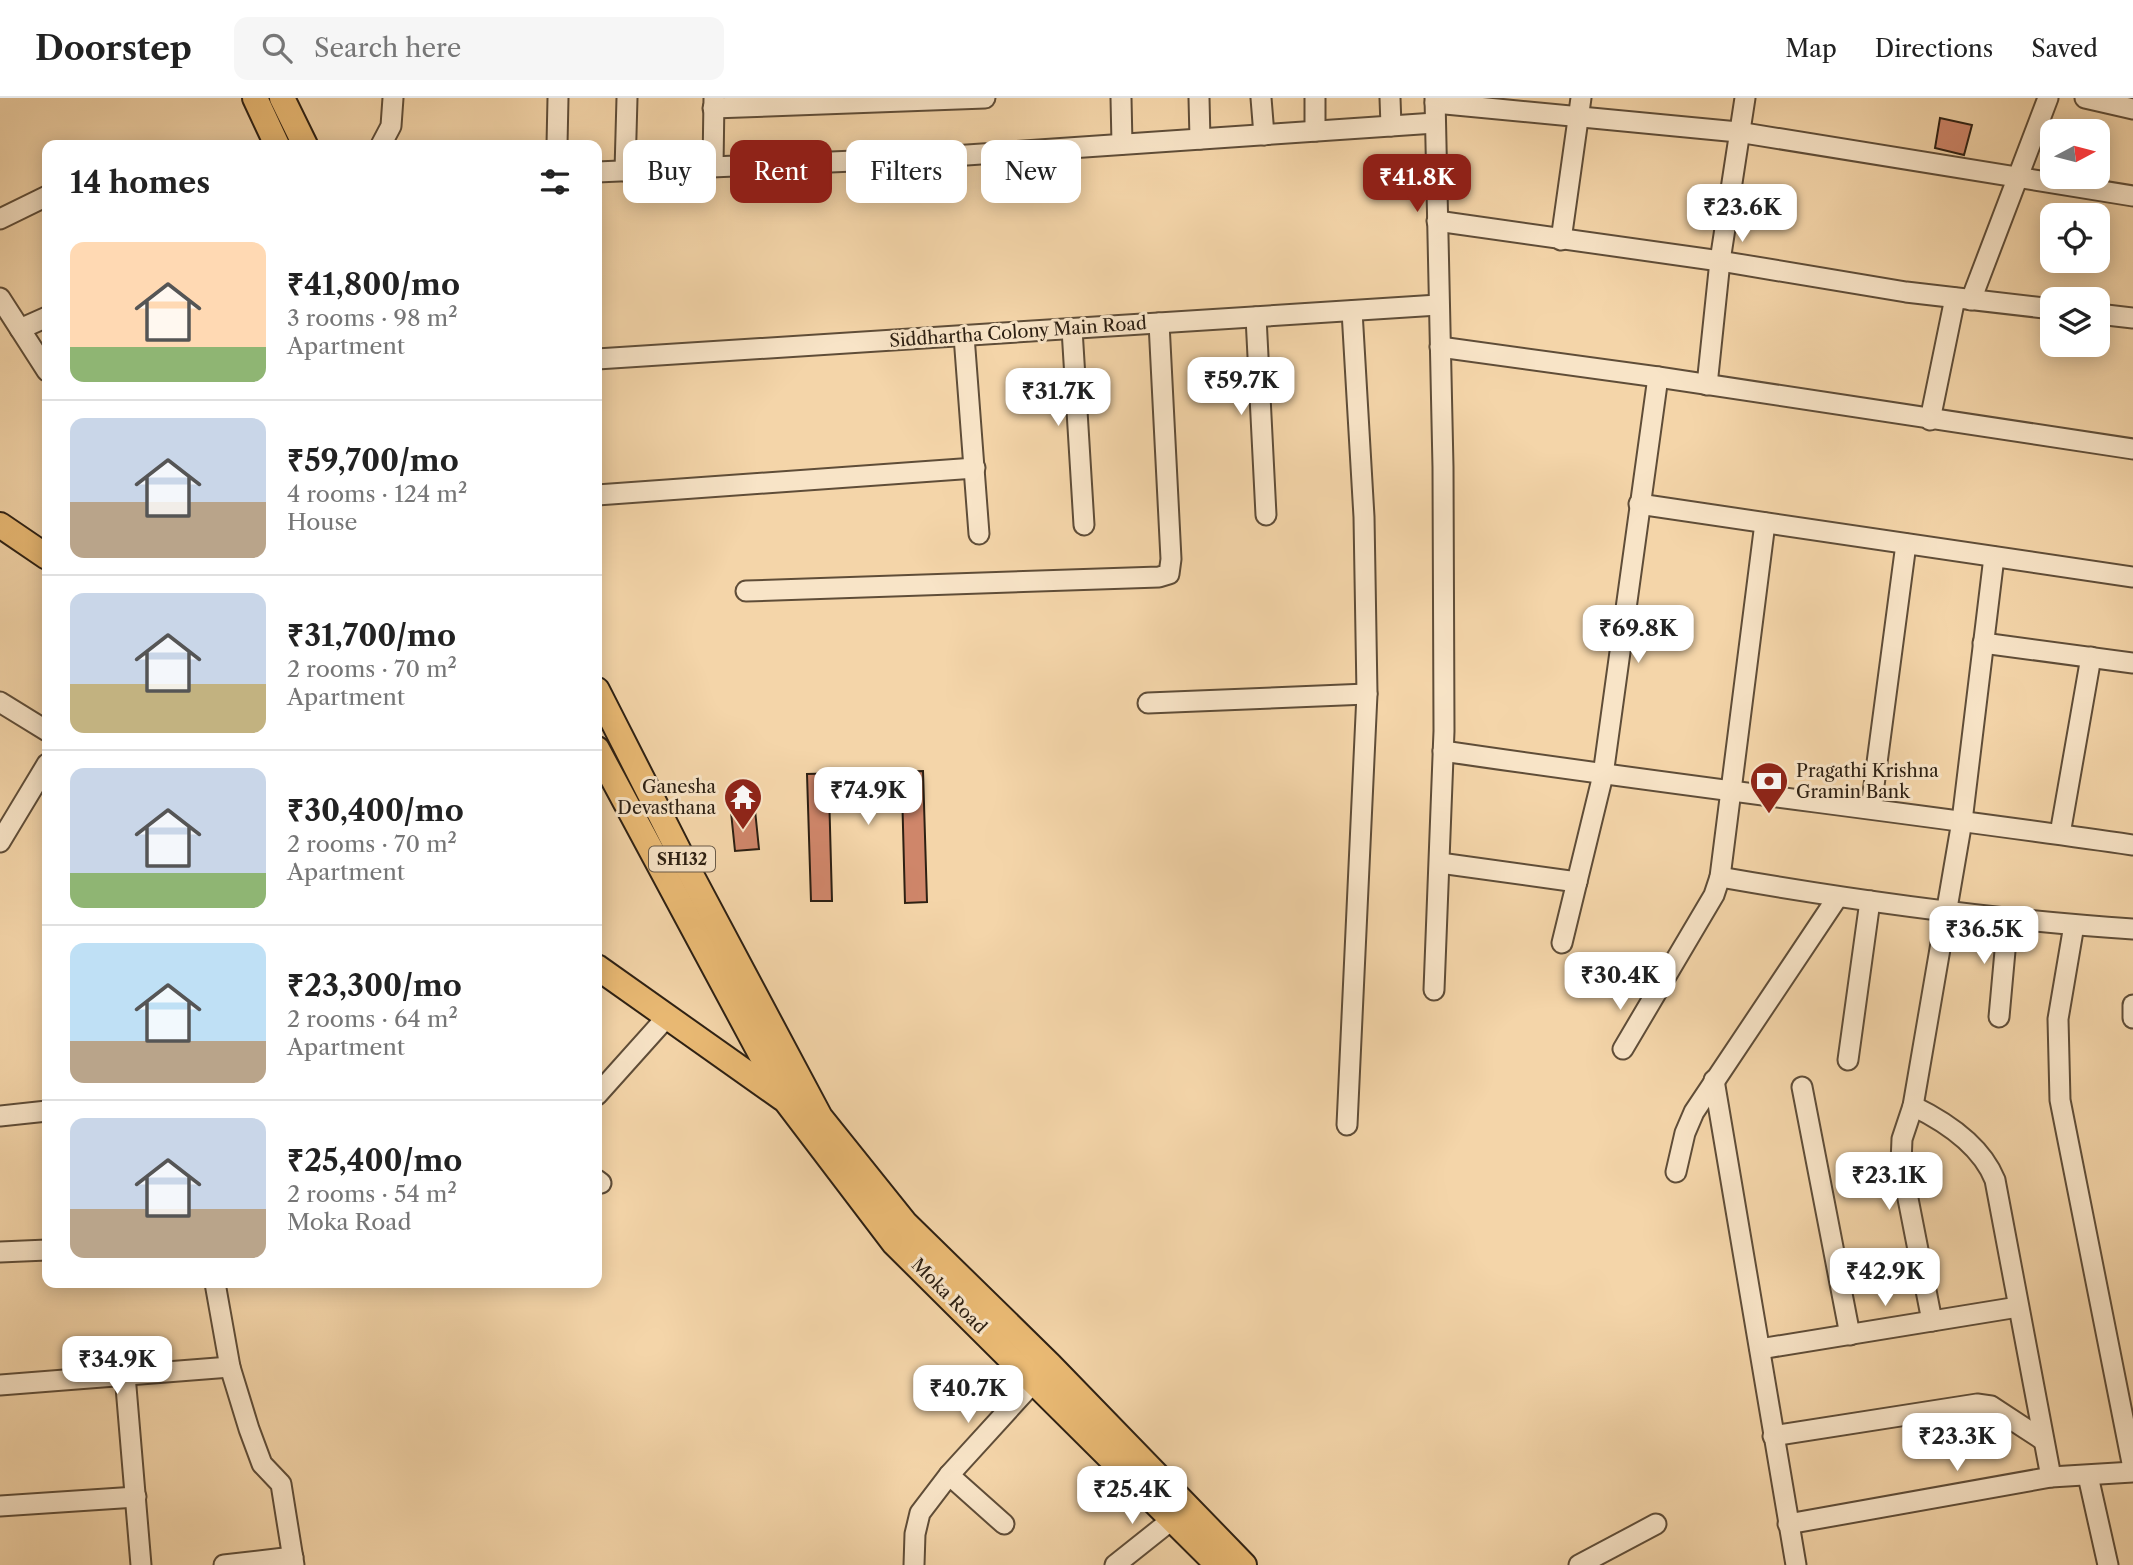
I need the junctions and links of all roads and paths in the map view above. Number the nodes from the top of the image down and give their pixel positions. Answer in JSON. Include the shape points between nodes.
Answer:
{"nodes":[{"id":1,"x":255,"y":98,"type":"edge"},
{"id":2,"x":282,"y":98,"type":"edge"},
{"id":3,"x":393,"y":98,"type":"edge"},
{"id":4,"x":558,"y":98,"type":"edge"},
{"id":5,"x":627,"y":98,"type":"edge"},
{"id":6,"x":971,"y":98,"type":"edge"},
{"id":7,"x":985,"y":98,"type":"edge"},
{"id":8,"x":1121,"y":98,"type":"edge"},
{"id":9,"x":1199,"y":98,"type":"edge"},
{"id":10,"x":1261,"y":98,"type":"edge"},
{"id":11,"x":1315,"y":98,"type":"edge"},
{"id":12,"x":1390,"y":98,"type":"edge"},
{"id":13,"x":1745,"y":98,"type":"edge"},
{"id":14,"x":2048,"y":98,"type":"edge"},
{"id":15,"x":2085,"y":98,"type":"edge"},
{"id":16,"x":1435,"y":100,"type":"edge"},
{"id":17,"x":866,"y":101,"type":"edge"},
{"id":18,"x":791,"y":102,"type":"edge"},
{"id":19,"x":713,"y":103,"type":"edge"},
{"id":20,"x":1580,"y":106,"type":"edge"},
{"id":21,"x":2133,"y":109,"type":"edge"},
{"id":22,"x":1435,"y":123,"type":"junction"},
{"id":23,"x":1391,"y":126,"type":"junction"},
{"id":24,"x":1315,"y":131,"type":"junction"},
{"id":25,"x":1738,"y":132,"type":"junction"},
{"id":26,"x":1264,"y":135,"type":"junction"},
{"id":27,"x":1200,"y":139,"type":"junction"},
{"id":28,"x":275,"y":140,"type":"edge"},
{"id":29,"x":303,"y":140,"type":"edge"},
{"id":30,"x":384,"y":140,"type":"edge"},
{"id":31,"x":557,"y":140,"type":"edge"},
{"id":32,"x":626,"y":140,"type":"edge"},
{"id":33,"x":713,"y":140,"type":"edge"},
{"id":34,"x":1122,"y":144,"type":"junction"},
{"id":35,"x":716,"y":167,"type":"edge"},
{"id":36,"x":623,"y":170,"type":"edge"},
{"id":37,"x":602,"y":172,"type":"edge"},
{"id":38,"x":2017,"y":179,"type":"junction"},
{"id":39,"x":2133,"y":196,"type":"edge"},
{"id":40,"x":42,"y":198,"type":"edge"},
{"id":41,"x":0,"y":219,"type":"edge"},
{"id":42,"x":1437,"y":221,"type":"junction"},
{"id":43,"x":1561,"y":240,"type":"junction"},
{"id":44,"x":1720,"y":261,"type":"junction"},
{"id":45,"x":0,"y":298,"type":"edge"},
{"id":46,"x":1963,"y":299,"type":"junction"},
{"id":47,"x":1438,"y":305,"type":"junction"},
{"id":48,"x":2040,"y":308,"type":"edge"},
{"id":49,"x":1352,"y":311,"type":"junction"},
{"id":50,"x":2110,"y":315,"type":"edge"},
{"id":51,"x":1256,"y":317,"type":"junction"},
{"id":52,"x":2133,"y":318,"type":"edge"},
{"id":53,"x":42,"y":319,"type":"edge"},
{"id":54,"x":1159,"y":323,"type":"junction"},
{"id":55,"x":20,"y":329,"type":"junction"},
{"id":56,"x":1072,"y":329,"type":"junction"},
{"id":57,"x":964,"y":336,"type":"junction"},
{"id":58,"x":1440,"y":347,"type":"junction"},
{"id":59,"x":602,"y":359,"type":"edge"},
{"id":60,"x":42,"y":362,"type":"edge"},
{"id":61,"x":1658,"y":377,"type":"junction"},
{"id":62,"x":1707,"y":385,"type":"junction"},
{"id":63,"x":1930,"y":420,"type":"junction"},
{"id":64,"x":2133,"y":449,"type":"edge"},
{"id":65,"x":975,"y":468,"type":"junction"},
{"id":66,"x":602,"y":495,"type":"edge"},
{"id":67,"x":1639,"y":504,"type":"junction"},
{"id":68,"x":1266,"y":515,"type":"dead end"},
{"id":69,"x":1765,"y":523,"type":"junction"},
{"id":70,"x":1084,"y":525,"type":"dead end"},
{"id":71,"x":0,"y":526,"type":"edge"},
{"id":72,"x":979,"y":534,"type":"dead end"},
{"id":73,"x":1906,"y":544,"type":"junction"},
{"id":74,"x":42,"y":555,"type":"edge"},
{"id":75,"x":1994,"y":557,"type":"junction"},
{"id":76,"x":2133,"y":577,"type":"edge"},
{"id":77,"x":746,"y":591,"type":"dead end"},
{"id":78,"x":1983,"y":643,"type":"junction"},
{"id":79,"x":2091,"y":657,"type":"junction"},
{"id":80,"x":2133,"y":663,"type":"edge"},
{"id":81,"x":1367,"y":694,"type":"junction"},
{"id":82,"x":602,"y":700,"type":"edge"},
{"id":83,"x":0,"y":702,"type":"edge"},
{"id":84,"x":1148,"y":703,"type":"dead end"},
{"id":85,"x":42,"y":728,"type":"edge"},
{"id":86,"x":1443,"y":751,"type":"junction"},
{"id":87,"x":602,"y":758,"type":"edge"},
{"id":88,"x":42,"y":772,"type":"edge"},
{"id":89,"x":1603,"y":775,"type":"junction"},
{"id":90,"x":1730,"y":789,"type":"junction"},
{"id":91,"x":1871,"y":808,"type":"junction"},
{"id":92,"x":1962,"y":821,"type":"junction"},
{"id":93,"x":2060,"y":834,"type":"junction"},
{"id":94,"x":0,"y":842,"type":"edge"},
{"id":95,"x":2133,"y":845,"type":"edge"},
{"id":96,"x":1440,"y":863,"type":"junction"},
{"id":97,"x":1720,"y":877,"type":"junction"},
{"id":98,"x":1577,"y":882,"type":"junction"},
{"id":99,"x":1837,"y":898,"type":"junction"},
{"id":100,"x":1870,"y":901,"type":"junction"},
{"id":101,"x":1947,"y":910,"type":"junction"},
{"id":102,"x":2008,"y":918,"type":"junction"},
{"id":103,"x":2074,"y":925,"type":"junction"},
{"id":104,"x":2133,"y":929,"type":"edge"},
{"id":105,"x":1562,"y":943,"type":"dead end"},
{"id":106,"x":602,"y":971,"type":"edge"},
{"id":107,"x":1434,"y":990,"type":"dead end"},
{"id":108,"x":2133,"y":1005,"type":"edge"},
{"id":109,"x":1999,"y":1017,"type":"dead end"},
{"id":110,"x":666,"y":1018,"type":"junction"},
{"id":111,"x":2133,"y":1018,"type":"edge"},
{"id":112,"x":761,"y":1032,"type":"junction"},
{"id":113,"x":1623,"y":1049,"type":"dead end"},
{"id":114,"x":1848,"y":1060,"type":"dead end"},
{"id":115,"x":1714,"y":1080,"type":"junction"},
{"id":116,"x":1802,"y":1087,"type":"dead end"},
{"id":117,"x":602,"y":1089,"type":"edge"},
{"id":118,"x":786,"y":1101,"type":"junction"},
{"id":119,"x":1913,"y":1106,"type":"junction"},
{"id":120,"x":42,"y":1112,"type":"edge"},
{"id":121,"x":0,"y":1116,"type":"edge"},
{"id":122,"x":820,"y":1117,"type":"junction"},
{"id":123,"x":1347,"y":1125,"type":"dead end"},
{"id":124,"x":1676,"y":1172,"type":"dead end"},
{"id":125,"x":42,"y":1251,"type":"edge"},
{"id":126,"x":0,"y":1252,"type":"edge"},
{"id":127,"x":216,"y":1288,"type":"edge"},
{"id":128,"x":2018,"y":1307,"type":"junction"},
{"id":129,"x":1932,"y":1321,"type":"junction"},
{"id":130,"x":1850,"y":1335,"type":"junction"},
{"id":131,"x":1760,"y":1349,"type":"junction"},
{"id":132,"x":230,"y":1367,"type":"junction"},
{"id":133,"x":1042,"y":1373,"type":"junction"},
{"id":134,"x":125,"y":1375,"type":"junction"},
{"id":135,"x":0,"y":1385,"type":"edge"},
{"id":136,"x":1773,"y":1436,"type":"junction"},
{"id":137,"x":2043,"y":1440,"type":"junction"},
{"id":138,"x":2133,"y":1470,"type":"edge"},
{"id":139,"x":949,"y":1475,"type":"junction"},
{"id":140,"x":2088,"y":1476,"type":"junction"},
{"id":141,"x":2051,"y":1477,"type":"junction"},
{"id":142,"x":135,"y":1497,"type":"junction"},
{"id":143,"x":0,"y":1506,"type":"edge"},
{"id":144,"x":1174,"y":1518,"type":"junction"},
{"id":145,"x":1004,"y":1524,"type":"dead end"},
{"id":146,"x":1656,"y":1524,"type":"dead end"},
{"id":147,"x":1788,"y":1524,"type":"junction"},
{"id":148,"x":293,"y":1561,"type":"edge"},
{"id":149,"x":141,"y":1565,"type":"edge"},
{"id":150,"x":224,"y":1565,"type":"edge"},
{"id":151,"x":914,"y":1565,"type":"edge"},
{"id":152,"x":1115,"y":1565,"type":"edge"},
{"id":153,"x":1218,"y":1565,"type":"edge"},
{"id":154,"x":1244,"y":1565,"type":"edge"},
{"id":155,"x":1579,"y":1565,"type":"edge"},
{"id":156,"x":1796,"y":1565,"type":"edge"},
{"id":157,"x":2108,"y":1565,"type":"edge"}],
"edges":[{"from":1,"to":28,"type":"main road"},
{"from":2,"to":29,"type":"main road"},
{"from":3,"to":30,"type":"street","via":[[391,126]]},
{"from":4,"to":31,"type":"street"},
{"from":5,"to":32,"type":"street"},
{"from":6,"to":7,"type":"street"},
{"from":6,"to":17,"type":"street"},
{"from":8,"to":34,"type":"street"},
{"from":9,"to":27,"type":"street"},
{"from":10,"to":26,"type":"street"},
{"from":11,"to":24,"type":"street"},
{"from":12,"to":23,"type":"street"},
{"from":13,"to":25,"type":"street"},
{"from":14,"to":38,"type":"street"},
{"from":15,"to":21,"type":"street"},
{"from":16,"to":20,"type":"street"},
{"from":16,"to":22,"type":"street"},
{"from":17,"to":18,"type":"street"},
{"from":18,"to":19,"type":"street"},
{"from":19,"to":33,"type":"street"},
{"from":20,"to":25,"type":"street"},
{"from":20,"to":43,"type":"street"},
{"from":22,"to":23,"type":"street"},
{"from":22,"to":42,"type":"street"},
{"from":23,"to":24,"type":"street"},
{"from":24,"to":26,"type":"street"},
{"from":25,"to":38,"type":"street"},
{"from":25,"to":44,"type":"street"},
{"from":26,"to":27,"type":"street"},
{"from":27,"to":34,"type":"street"},
{"from":34,"to":35,"type":"street"},
{"from":36,"to":37,"type":"street"},
{"from":38,"to":39,"type":"street"},
{"from":38,"to":46,"type":"street"},
{"from":40,"to":41,"type":"street"},
{"from":42,"to":43,"type":"street"},
{"from":42,"to":47,"type":"street"},
{"from":43,"to":44,"type":"street"},
{"from":44,"to":46,"type":"street"},
{"from":44,"to":62,"type":"street"},
{"from":45,"to":55,"type":"street"},
{"from":46,"to":48,"type":"street"},
{"from":46,"to":63,"type":"street"},
{"from":47,"to":49,"type":"street","name":"Siddhartha Colony Main Road"},
{"from":47,"to":58,"type":"street"},
{"from":49,"to":51,"type":"street","name":"Siddhartha Colony Main Road"},
{"from":49,"to":81,"type":"street","via":[[1364,517]]},
{"from":50,"to":52,"type":"street"},
{"from":51,"to":54,"type":"street","name":"Siddhartha Colony Main Road"},
{"from":51,"to":68,"type":"street"},
{"from":53,"to":55,"type":"street"},
{"from":54,"to":56,"type":"street","name":"Siddhartha Colony Main Road"},
{"from":54,"to":77,"type":"street","via":[[1169,573],[1159,578]]},
{"from":55,"to":60,"type":"street"},
{"from":56,"to":57,"type":"street","name":"Siddhartha Colony Main Road"},
{"from":56,"to":70,"type":"street"},
{"from":57,"to":59,"type":"street","name":"Siddhartha Colony Main Road"},
{"from":57,"to":65,"type":"street"},
{"from":58,"to":61,"type":"street"},
{"from":58,"to":86,"type":"street"},
{"from":61,"to":62,"type":"street"},
{"from":61,"to":67,"type":"street"},
{"from":62,"to":63,"type":"street"},
{"from":63,"to":64,"type":"street"},
{"from":65,"to":66,"type":"street"},
{"from":65,"to":72,"type":"street"},
{"from":67,"to":69,"type":"street"},
{"from":67,"to":89,"type":"street"},
{"from":69,"to":73,"type":"street"},
{"from":69,"to":90,"type":"street"},
{"from":71,"to":74,"type":"main road"},
{"from":73,"to":75,"type":"street"},
{"from":73,"to":91,"type":"street"},
{"from":75,"to":76,"type":"street"},
{"from":75,"to":78,"type":"street"},
{"from":78,"to":79,"type":"street"},
{"from":78,"to":92,"type":"street"},
{"from":79,"to":80,"type":"street"},
{"from":79,"to":93,"type":"street"},
{"from":81,"to":84,"type":"street"},
{"from":81,"to":123,"type":"street"},
{"from":82,"to":112,"type":"main road","number":"SH132","via":[[688,869]]},
{"from":83,"to":85,"type":"street"},
{"from":86,"to":89,"type":"street"},
{"from":86,"to":96,"type":"street"},
{"from":87,"to":112,"type":"main road","number":"SH132"},
{"from":88,"to":94,"type":"street"},
{"from":89,"to":90,"type":"street"},
{"from":89,"to":98,"type":"street"},
{"from":90,"to":91,"type":"street"},
{"from":90,"to":97,"type":"street"},
{"from":91,"to":92,"type":"street"},
{"from":92,"to":93,"type":"street"},
{"from":92,"to":101,"type":"street"},
{"from":93,"to":95,"type":"street"},
{"from":96,"to":98,"type":"street"},
{"from":96,"to":107,"type":"street"},
{"from":97,"to":99,"type":"street"},
{"from":97,"to":113,"type":"street"},
{"from":98,"to":105,"type":"street"},
{"from":99,"to":100,"type":"street"},
{"from":99,"to":115,"type":"street"},
{"from":100,"to":101,"type":"street"},
{"from":100,"to":114,"type":"street"},
{"from":101,"to":102,"type":"street"},
{"from":101,"to":119,"type":"street"},
{"from":102,"to":103,"type":"street"},
{"from":102,"to":109,"type":"street"},
{"from":103,"to":104,"type":"street"},
{"from":103,"to":138,"type":"street","via":[[2058,1019],[2060,1100]]},
{"from":106,"to":110,"type":"main road"},
{"from":108,"to":111,"type":"street"},
{"from":110,"to":117,"type":"street"},
{"from":110,"to":118,"type":"main road"},
{"from":112,"to":118,"type":"main road","number":"SH132"},
{"from":112,"to":122,"type":"main road","number":"SH132"},
{"from":115,"to":124,"type":"street","via":[[1685,1133]]},
{"from":115,"to":131,"type":"street"},
{"from":116,"to":130,"type":"street"},
{"from":118,"to":122,"type":"main road"},
{"from":118,"to":133,"type":"main road","name":"Moka Road","number":"SH132","via":[[894,1243]]},
{"from":119,"to":128,"type":"street","via":[[1949,1126],[1989,1166]]},
{"from":119,"to":129,"type":"street","via":[[1902,1139],[1901,1163]]},
{"from":120,"to":121,"type":"street"},
{"from":122,"to":133,"type":"main road","name":"Moka Road","number":"SH132","via":[[905,1223]]},
{"from":125,"to":126,"type":"street"},
{"from":127,"to":132,"type":"street"},
{"from":128,"to":129,"type":"street"},
{"from":128,"to":137,"type":"street"},
{"from":129,"to":130,"type":"street"},
{"from":130,"to":131,"type":"street"},
{"from":131,"to":136,"type":"street"},
{"from":132,"to":134,"type":"street"},
{"from":132,"to":148,"type":"street","via":[[262,1464],[281,1484]]},
{"from":133,"to":139,"type":"street"},
{"from":133,"to":144,"type":"main road","name":"Moka Road","number":"SH132"},
{"from":133,"to":154,"type":"main road","name":"Moka Road","number":"SH132"},
{"from":134,"to":135,"type":"street"},
{"from":134,"to":142,"type":"street"},
{"from":136,"to":137,"type":"street","via":[[1977,1404],[1991,1406]]},
{"from":136,"to":147,"type":"street"},
{"from":137,"to":141,"type":"street"},
{"from":138,"to":140,"type":"street"},
{"from":139,"to":145,"type":"street"},
{"from":139,"to":151,"type":"street","via":[[920,1513]]},
{"from":140,"to":141,"type":"street"},
{"from":140,"to":157,"type":"street"},
{"from":141,"to":147,"type":"street"},
{"from":142,"to":143,"type":"street"},
{"from":142,"to":149,"type":"street"},
{"from":144,"to":152,"type":"street"},
{"from":144,"to":153,"type":"main road","name":"Moka Road","number":"SH132"},
{"from":146,"to":155,"type":"street"},
{"from":147,"to":156,"type":"street"},
{"from":148,"to":150,"type":"street"}]}
